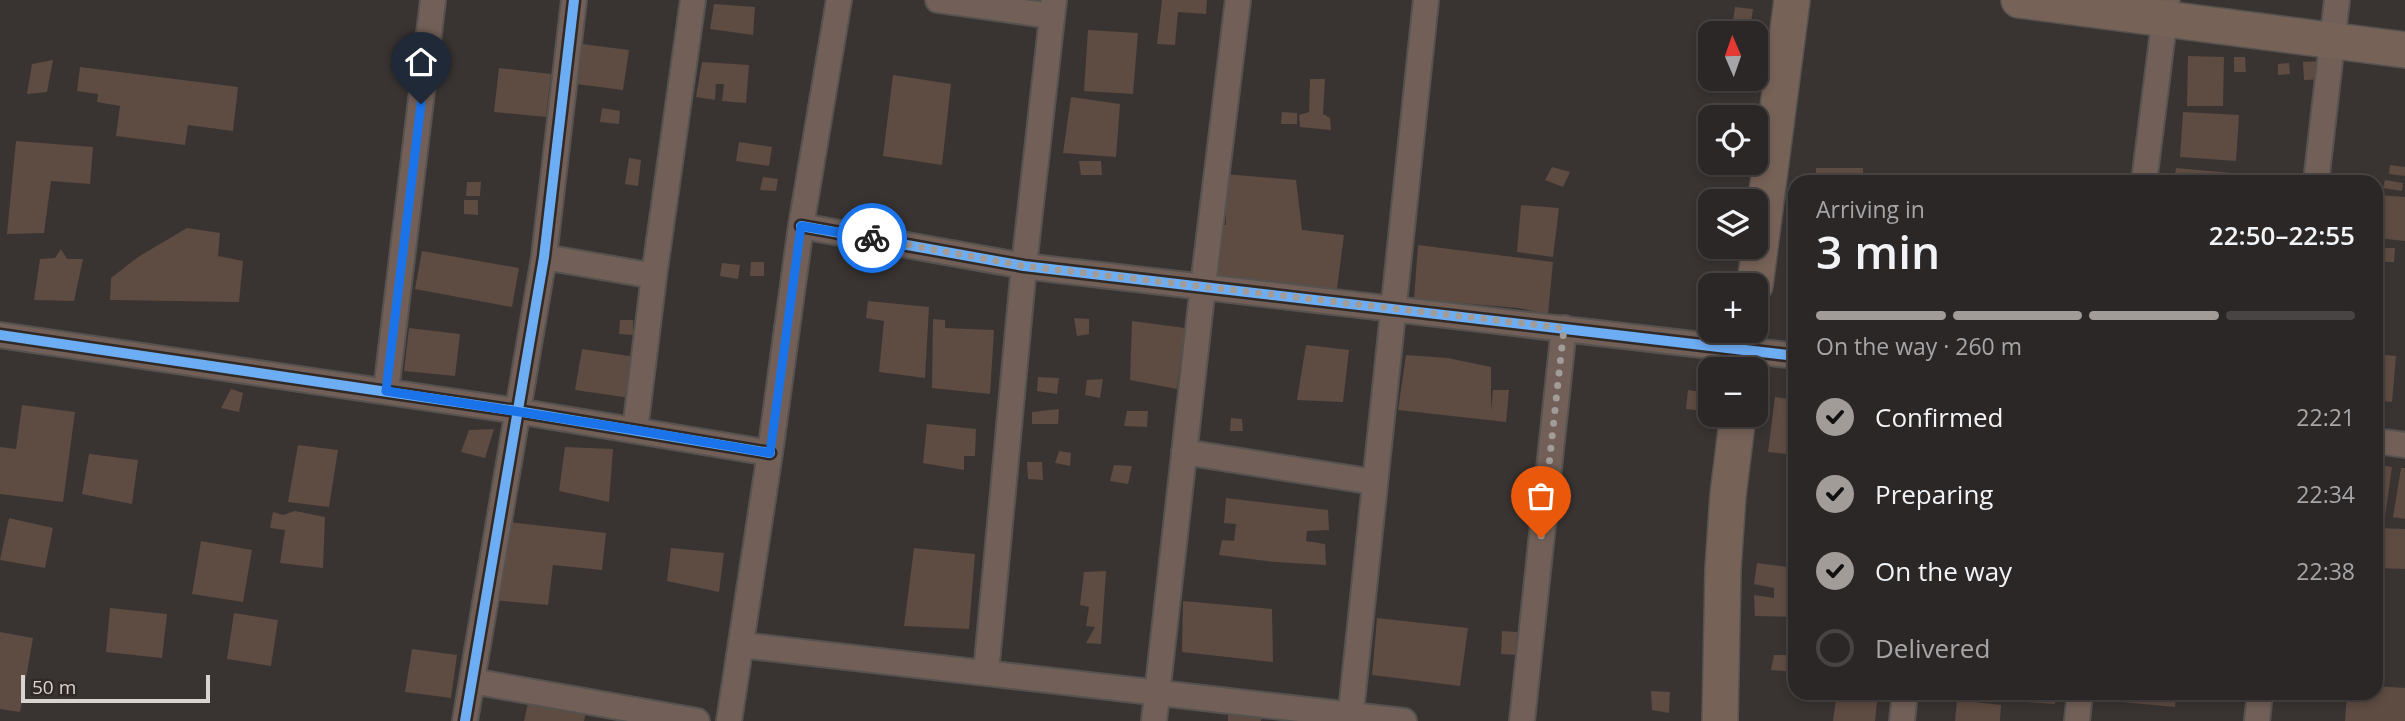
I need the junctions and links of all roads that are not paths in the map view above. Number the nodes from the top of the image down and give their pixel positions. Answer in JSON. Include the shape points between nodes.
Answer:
{"nodes":[{"id":1,"x":433,"y":0,"type":"edge"},
{"id":2,"x":574,"y":0,"type":"edge"},
{"id":3,"x":693,"y":0,"type":"edge"},
{"id":4,"x":839,"y":0,"type":"edge"},
{"id":5,"x":938,"y":0,"type":"edge"},
{"id":6,"x":1238,"y":0,"type":"edge"},
{"id":7,"x":1426,"y":0,"type":"edge"},
{"id":8,"x":1792,"y":0,"type":"edge"},
{"id":9,"x":2019,"y":0,"type":"edge"},
{"id":10,"x":2337,"y":0,"type":"edge"},
{"id":11,"x":1053,"y":8,"type":"edge"},
{"id":12,"x":2166,"y":9,"type":"edge"},
{"id":13,"x":2332,"y":40,"type":"junction"},
{"id":14,"x":2405,"y":50,"type":"edge"},
{"id":15,"x":2145,"y":175,"type":"edge"},
{"id":16,"x":2317,"y":175,"type":"edge"},
{"id":17,"x":801,"y":226,"type":"junction"},
{"id":18,"x":544,"y":257,"type":"junction"},
{"id":19,"x":1024,"y":266,"type":"junction"},
{"id":20,"x":1757,"y":273,"type":"edge"},
{"id":21,"x":654,"y":276,"type":"junction"},
{"id":22,"x":1203,"y":286,"type":"junction"},
{"id":23,"x":1392,"y":309,"type":"junction"},
{"id":24,"x":1564,"y":328,"type":"junction"},
{"id":25,"x":0,"y":335,"type":"edge"},
{"id":26,"x":1747,"y":350,"type":"edge"},
{"id":27,"x":1788,"y":355,"type":"edge"},
{"id":28,"x":386,"y":391,"type":"junction"},
{"id":29,"x":517,"y":411,"type":"junction"},
{"id":30,"x":1736,"y":427,"type":"edge"},
{"id":31,"x":635,"y":430,"type":"junction"},
{"id":32,"x":2383,"y":442,"type":"edge"},
{"id":33,"x":2405,"y":445,"type":"edge"},
{"id":34,"x":1184,"y":452,"type":"junction"},
{"id":35,"x":770,"y":453,"type":"junction"},
{"id":36,"x":1374,"y":482,"type":"junction"},
{"id":37,"x":741,"y":645,"type":"junction"},
{"id":38,"x":986,"y":673,"type":"junction"},
{"id":39,"x":471,"y":681,"type":"junction"},
{"id":40,"x":1156,"y":693,"type":"junction"},
{"id":41,"x":1904,"y":700,"type":"edge"},
{"id":42,"x":2079,"y":700,"type":"edge"},
{"id":43,"x":2259,"y":700,"type":"edge"},
{"id":44,"x":1350,"y":718,"type":"edge"},
{"id":45,"x":465,"y":721,"type":"edge"},
{"id":46,"x":697,"y":721,"type":"edge"},
{"id":47,"x":729,"y":721,"type":"edge"},
{"id":48,"x":1154,"y":721,"type":"edge"},
{"id":49,"x":1404,"y":721,"type":"edge"},
{"id":50,"x":1522,"y":721,"type":"edge"},
{"id":51,"x":1720,"y":721,"type":"edge"},
{"id":52,"x":1902,"y":721,"type":"edge"},
{"id":53,"x":2077,"y":721,"type":"edge"},
{"id":54,"x":2257,"y":721,"type":"edge"}],
"edges":[{"from":1,"to":28,"type":"street"},
{"from":2,"to":18,"type":"street"},
{"from":3,"to":21,"type":"street"},
{"from":4,"to":17,"type":"street"},
{"from":5,"to":11,"type":"street"},
{"from":6,"to":22,"type":"street"},
{"from":7,"to":23,"type":"street"},
{"from":8,"to":20,"type":"street"},
{"from":9,"to":12,"type":"street"},
{"from":10,"to":13,"type":"street"},
{"from":11,"to":19,"type":"street"},
{"from":12,"to":13,"type":"street"},
{"from":12,"to":15,"type":"street"},
{"from":13,"to":14,"type":"street"},
{"from":13,"to":16,"type":"street"},
{"from":17,"to":19,"type":"street"},
{"from":17,"to":35,"type":"street"},
{"from":18,"to":21,"type":"street"},
{"from":18,"to":29,"type":"street"},
{"from":19,"to":22,"type":"street"},
{"from":19,"to":38,"type":"street"},
{"from":21,"to":31,"type":"street"},
{"from":22,"to":23,"type":"street"},
{"from":22,"to":34,"type":"street"},
{"from":23,"to":24,"type":"street"},
{"from":23,"to":36,"type":"street"},
{"from":24,"to":26,"type":"street"},
{"from":24,"to":50,"type":"street"},
{"from":25,"to":28,"type":"street"},
{"from":26,"to":27,"type":"street"},
{"from":28,"to":29,"type":"street"},
{"from":29,"to":31,"type":"street"},
{"from":29,"to":39,"type":"street"},
{"from":30,"to":51,"type":"street","via":[[1723,569]]},
{"from":31,"to":35,"type":"street"},
{"from":32,"to":33,"type":"street"},
{"from":34,"to":36,"type":"street"},
{"from":34,"to":40,"type":"street"},
{"from":35,"to":37,"type":"street"},
{"from":36,"to":44,"type":"street"},
{"from":37,"to":38,"type":"street"},
{"from":37,"to":47,"type":"street"},
{"from":38,"to":40,"type":"street"},
{"from":39,"to":45,"type":"street"},
{"from":39,"to":46,"type":"street"},
{"from":40,"to":44,"type":"street"},
{"from":40,"to":48,"type":"street"},
{"from":41,"to":52,"type":"street"},
{"from":42,"to":53,"type":"street"},
{"from":43,"to":54,"type":"street"},
{"from":44,"to":49,"type":"street"}]}
